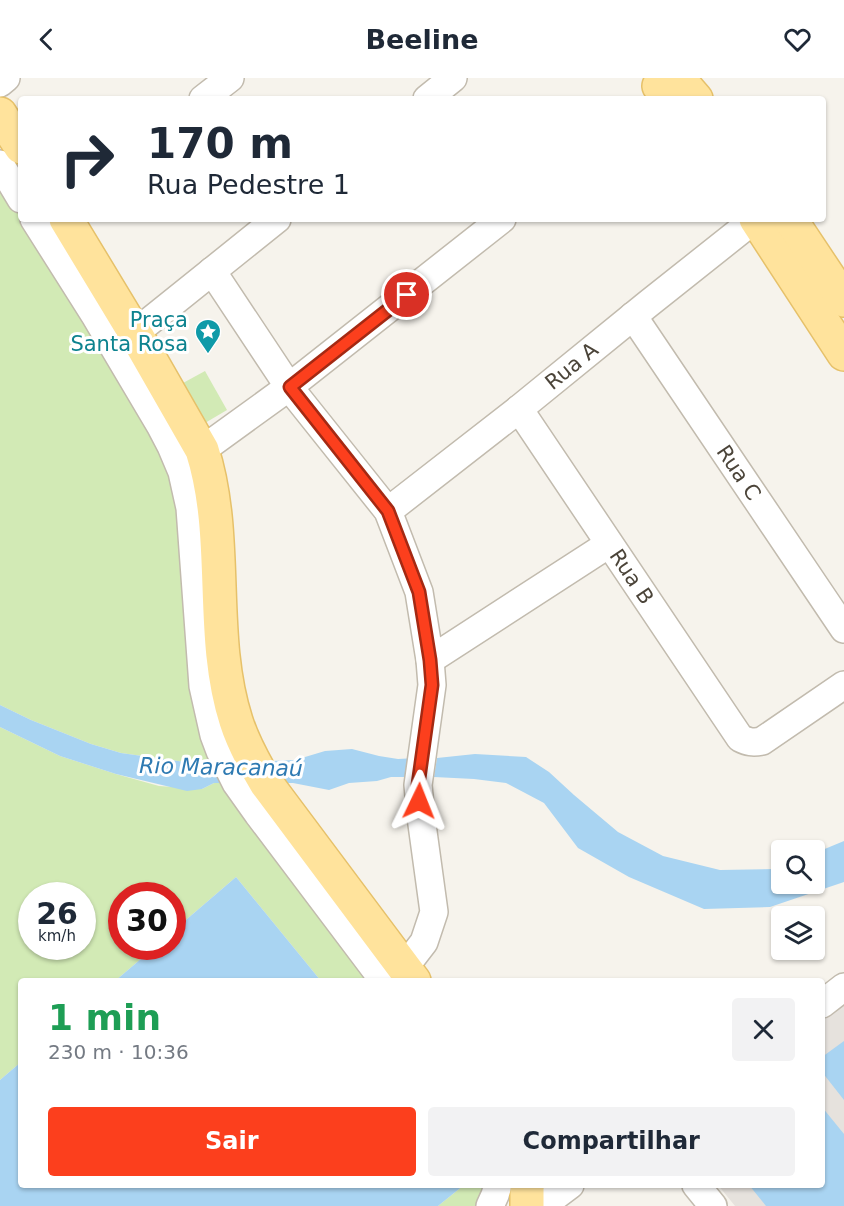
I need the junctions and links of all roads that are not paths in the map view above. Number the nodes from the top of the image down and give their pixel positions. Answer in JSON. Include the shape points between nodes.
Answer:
{"nodes":[{"id":1,"x":6,"y":78,"type":"edge"},
{"id":2,"x":230,"y":78,"type":"edge"},
{"id":3,"x":453,"y":78,"type":"edge"},
{"id":4,"x":0,"y":83,"type":"edge"},
{"id":5,"x":656,"y":90,"type":"edge"},
{"id":6,"x":207,"y":96,"type":"edge"},
{"id":7,"x":431,"y":96,"type":"edge"},
{"id":8,"x":693,"y":96,"type":"edge"},
{"id":9,"x":0,"y":114,"type":"edge"},
{"id":10,"x":18,"y":142,"type":"edge"},
{"id":11,"x":0,"y":164,"type":"edge"},
{"id":12,"x":18,"y":194,"type":"edge"},
{"id":13,"x":35,"y":222,"type":"edge"},
{"id":14,"x":68,"y":222,"type":"edge"},
{"id":15,"x":273,"y":222,"type":"edge"},
{"id":16,"x":498,"y":222,"type":"edge"},
{"id":17,"x":751,"y":222,"type":"edge"},
{"id":18,"x":757,"y":222,"type":"edge"},
{"id":19,"x":792,"y":222,"type":"edge"},
{"id":20,"x":212,"y":272,"type":"junction"},
{"id":21,"x":844,"y":300,"type":"edge"},
{"id":22,"x":633,"y":316,"type":"junction"},
{"id":23,"x":135,"y":333,"type":"junction"},
{"id":24,"x":844,"y":354,"type":"edge"},
{"id":25,"x":290,"y":387,"type":"junction"},
{"id":26,"x":519,"y":409,"type":"junction"},
{"id":27,"x":202,"y":450,"type":"junction"},
{"id":28,"x":388,"y":511,"type":"junction"},
{"id":29,"x":609,"y":544,"type":"junction"},
{"id":30,"x":844,"y":629,"type":"edge"},
{"id":31,"x":430,"y":660,"type":"junction"},
{"id":32,"x":844,"y":685,"type":"edge"},
{"id":33,"x":245,"y":772,"type":"junction"},
{"id":34,"x":401,"y":977,"type":"edge"},
{"id":35,"x":844,"y":987,"type":"edge"},
{"id":36,"x":825,"y":1002,"type":"edge"},
{"id":37,"x":497,"y":1188,"type":"edge"},
{"id":38,"x":527,"y":1188,"type":"edge"},
{"id":39,"x":566,"y":1188,"type":"edge"},
{"id":40,"x":698,"y":1188,"type":"edge"},
{"id":41,"x":490,"y":1206,"type":"edge"},
{"id":42,"x":527,"y":1206,"type":"edge"},
{"id":43,"x":542,"y":1206,"type":"edge"},
{"id":44,"x":713,"y":1206,"type":"edge"}],
"edges":[{"from":1,"to":4,"type":"street"},
{"from":2,"to":6,"type":"street"},
{"from":3,"to":7,"type":"street"},
{"from":5,"to":8,"type":"main road","via":[[683,84]]},
{"from":9,"to":10,"type":"main road"},
{"from":11,"to":12,"type":"street"},
{"from":13,"to":33,"type":"street","via":[[160,425],[182,472],[190,508],[202,686],[214,735]]},
{"from":14,"to":23,"type":"main road"},
{"from":15,"to":20,"type":"street"},
{"from":16,"to":25,"type":"street"},
{"from":17,"to":22,"type":"street","name":"Rua A"},
{"from":18,"to":24,"type":"main road"},
{"from":19,"to":21,"type":"main road"},
{"from":20,"to":23,"type":"street"},
{"from":20,"to":25,"type":"street"},
{"from":22,"to":26,"type":"street","name":"Rua A"},
{"from":22,"to":30,"type":"street","name":"Rua C"},
{"from":23,"to":27,"type":"main road"},
{"from":25,"to":27,"type":"street"},
{"from":25,"to":28,"type":"street"},
{"from":26,"to":28,"type":"street","name":"Rua A"},
{"from":26,"to":29,"type":"street","name":"Rua B"},
{"from":27,"to":33,"type":"main road","via":[[216,511],[222,638]]},
{"from":28,"to":31,"type":"street","via":[[419,592]]},
{"from":29,"to":31,"type":"street"},
{"from":29,"to":32,"type":"street","name":"Rua B","via":[[740,738],[747,742],[762,741]]},
{"from":31,"to":34,"type":"street","via":[[432,685],[418,785],[434,912],[424,942]]},
{"from":33,"to":34,"type":"main road"},
{"from":35,"to":36,"type":"street"},
{"from":37,"to":41,"type":"street"},
{"from":38,"to":42,"type":"main road"},
{"from":39,"to":43,"type":"street"},
{"from":40,"to":44,"type":"street"}]}
